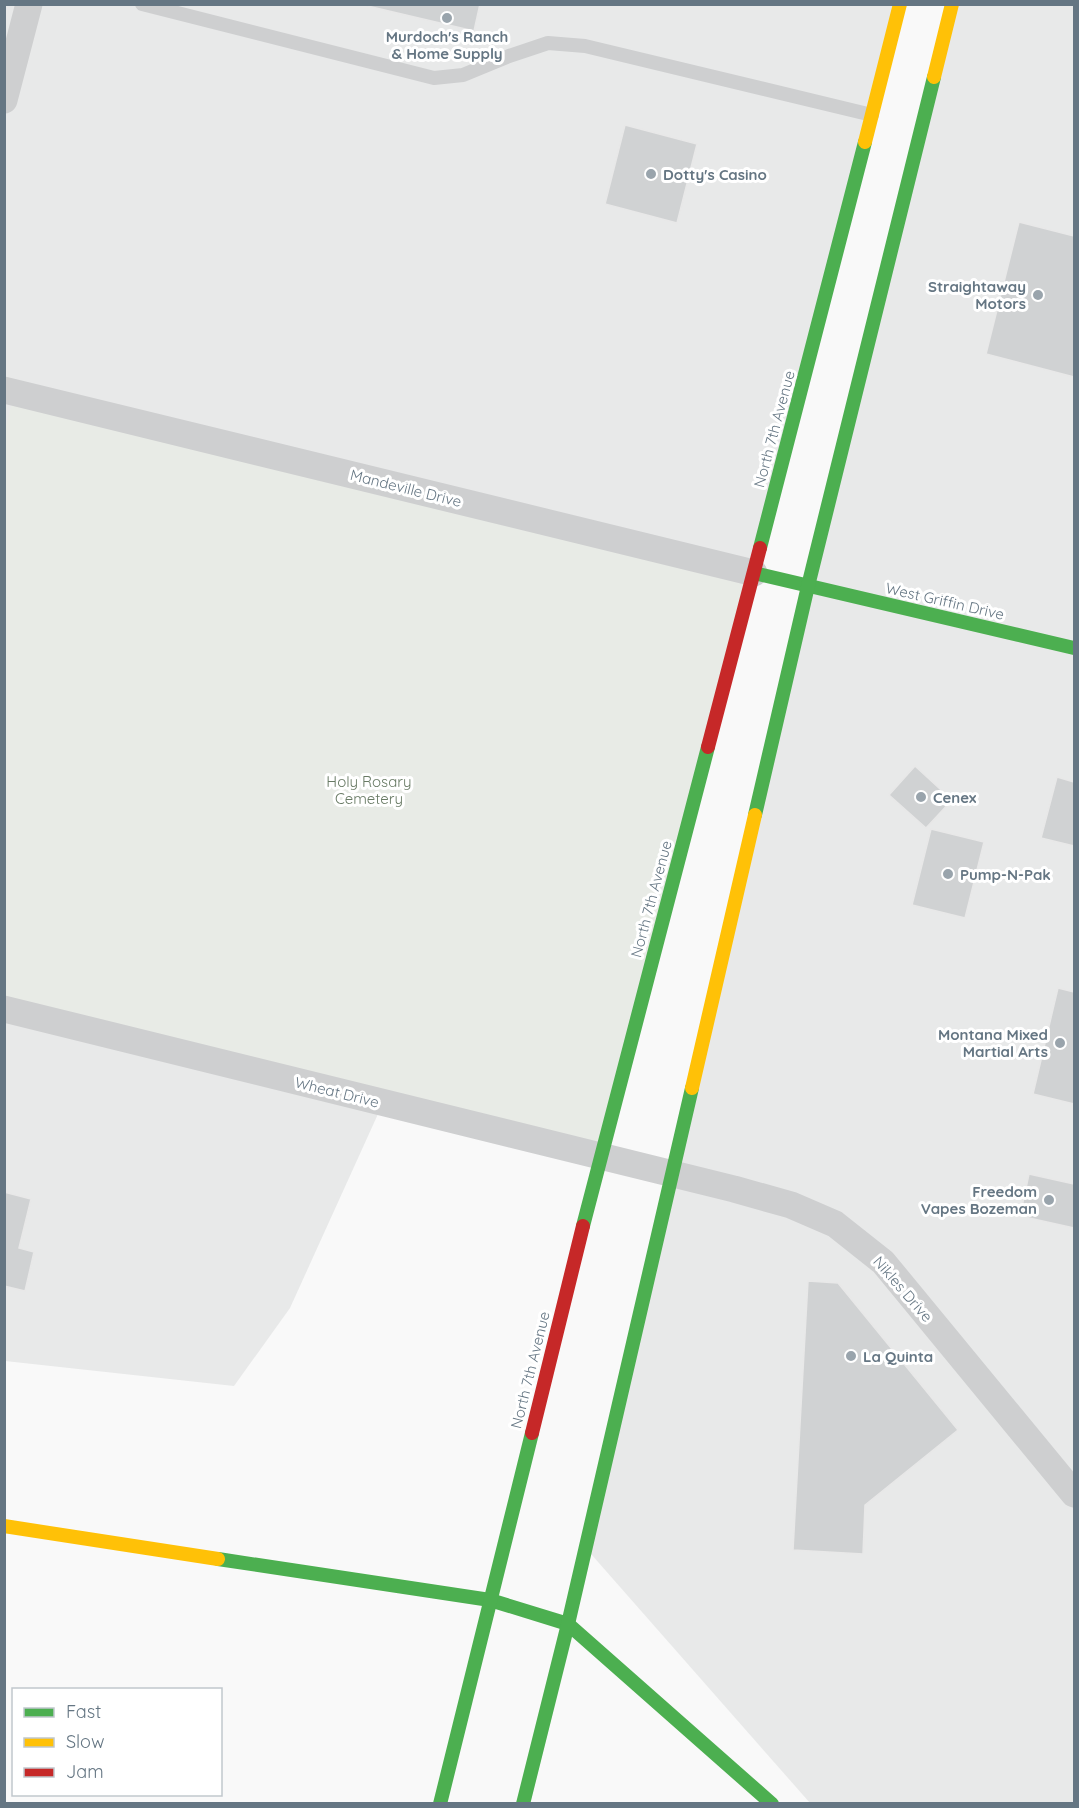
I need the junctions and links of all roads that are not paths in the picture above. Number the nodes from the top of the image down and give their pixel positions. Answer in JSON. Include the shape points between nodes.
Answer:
{"nodes":[{"id":1,"x":29,"y":4,"type":"edge"},
{"id":2,"x":900,"y":4,"type":"edge"},
{"id":3,"x":952,"y":4,"type":"edge"},
{"id":4,"x":146,"y":5,"type":"edge"},
{"id":5,"x":4,"y":100,"type":"edge"},
{"id":6,"x":872,"y":115,"type":"junction"},
{"id":7,"x":4,"y":390,"type":"edge"},
{"id":8,"x":754,"y":573,"type":"junction"},
{"id":9,"x":808,"y":586,"type":"junction"},
{"id":10,"x":1074,"y":648,"type":"edge"},
{"id":11,"x":4,"y":1009,"type":"edge"},
{"id":12,"x":600,"y":1157,"type":"junction"},
{"id":13,"x":670,"y":1174,"type":"junction"},
{"id":14,"x":1074,"y":1494,"type":"edge"},
{"id":15,"x":4,"y":1526,"type":"edge"},
{"id":16,"x":490,"y":1600,"type":"junction"},
{"id":17,"x":568,"y":1624,"type":"junction"},
{"id":18,"x":440,"y":1803,"type":"edge"},
{"id":19,"x":523,"y":1803,"type":"edge"},
{"id":20,"x":772,"y":1803,"type":"edge"}],
"edges":[{"from":1,"to":5,"type":"street"},
{"from":2,"to":6,"type":"main road","name":"North 7th Avenue"},
{"from":3,"to":9,"type":"main road"},
{"from":4,"to":6,"type":"lane","via":[[434,78],[463,75],[548,44],[585,46]]},
{"from":6,"to":8,"type":"main road","name":"North 7th Avenue"},
{"from":7,"to":8,"type":"street","name":"Mandeville Drive"},
{"from":8,"to":9,"type":"main road","name":"Mandeville Drive"},
{"from":8,"to":12,"type":"main road","name":"North 7th Avenue"},
{"from":9,"to":10,"type":"main road","name":"West Griffin Drive"},
{"from":9,"to":13,"type":"main road"},
{"from":11,"to":12,"type":"street","name":"Wheat Drive"},
{"from":12,"to":13,"type":"street","name":"Wheat Drive"},
{"from":12,"to":16,"type":"main road","name":"North 7th Avenue"},
{"from":13,"to":14,"type":"street","name":"Nikles Drive","via":[[791,1205],[835,1224],[883,1263]]},
{"from":13,"to":17,"type":"main road"},
{"from":15,"to":16,"type":"main road"},
{"from":16,"to":17,"type":"main road"},
{"from":16,"to":18,"type":"main road","name":"North 7th Avenue"},
{"from":17,"to":19,"type":"main road"},
{"from":17,"to":20,"type":"main road"}]}
